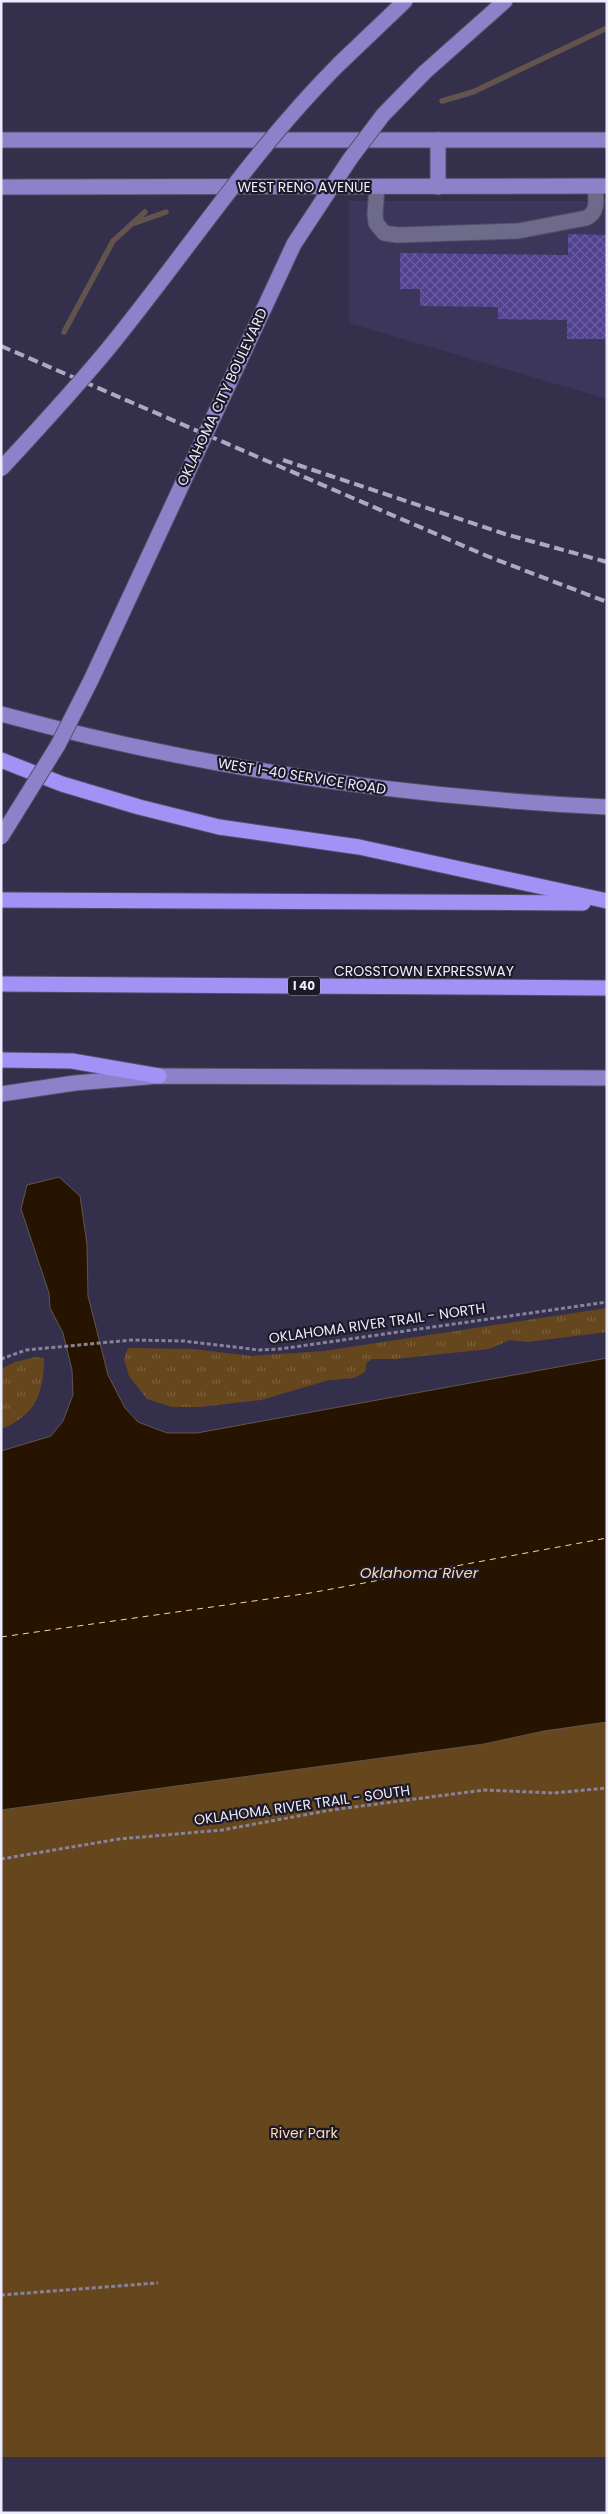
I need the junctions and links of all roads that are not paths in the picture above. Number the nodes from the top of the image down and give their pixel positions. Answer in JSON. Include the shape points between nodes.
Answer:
{"nodes":[{"id":1,"x":405,"y":1,"type":"edge"},
{"id":2,"x":505,"y":1,"type":"edge"},
{"id":3,"x":1,"y":140,"type":"edge"},
{"id":4,"x":438,"y":140,"type":"junction"},
{"id":5,"x":607,"y":140,"type":"edge"},
{"id":6,"x":1,"y":187,"type":"edge"},
{"id":7,"x":377,"y":187,"type":"junction"},
{"id":8,"x":438,"y":187,"type":"junction"},
{"id":9,"x":601,"y":187,"type":"edge"},
{"id":10,"x":1,"y":469,"type":"edge"},
{"id":11,"x":1,"y":714,"type":"edge"},
{"id":12,"x":1,"y":760,"type":"edge"},
{"id":13,"x":607,"y":808,"type":"edge"},
{"id":14,"x":1,"y":838,"type":"edge"},
{"id":15,"x":1,"y":900,"type":"edge"},
{"id":16,"x":607,"y":902,"type":"edge"},
{"id":17,"x":1,"y":984,"type":"edge"},
{"id":18,"x":607,"y":988,"type":"edge"},
{"id":19,"x":1,"y":1060,"type":"edge"},
{"id":20,"x":159,"y":1076,"type":"junction"},
{"id":21,"x":607,"y":1078,"type":"edge"},
{"id":22,"x":1,"y":1094,"type":"edge"}],
"edges":[{"from":1,"to":10,"type":"main road","bridge":true,"via":[[274,135],[113,343]]},
{"from":2,"to":14,"type":"main road","name":"OKLAHOMA CITY BOULEVARD","bridge":true,"via":[[425,72],[384,115],[350,159],[294,244],[86,688],[40,777]]},
{"from":3,"to":4,"type":"main road"},
{"from":4,"to":5,"type":"main road"},
{"from":4,"to":8,"type":"main road"},
{"from":6,"to":7,"type":"main road","name":"WEST RENO AVENUE"},
{"from":7,"to":8,"type":"main road","name":"WEST RENO AVENUE"},
{"from":7,"to":9,"type":"lane","via":[[376,223],[384,232],[397,235],[518,231],[586,218],[596,207]]},
{"from":8,"to":9,"type":"main road","name":"WEST RENO AVENUE"},
{"from":11,"to":13,"type":"main road","name":"WEST I-40 SERVICE ROAD","via":[[88,737],[260,772],[384,790],[512,803]]},
{"from":12,"to":16,"type":"highway","via":[[62,784],[218,827],[359,847]]},
{"from":15,"to":16,"type":"highway"},
{"from":17,"to":18,"type":"highway","name":"CROSSTOWN EXPRESSWAY","number":"I 40"},
{"from":19,"to":20,"type":"highway","via":[[72,1061]]},
{"from":20,"to":21,"type":"main road"},
{"from":20,"to":22,"type":"main road","via":[[75,1083]]}]}
